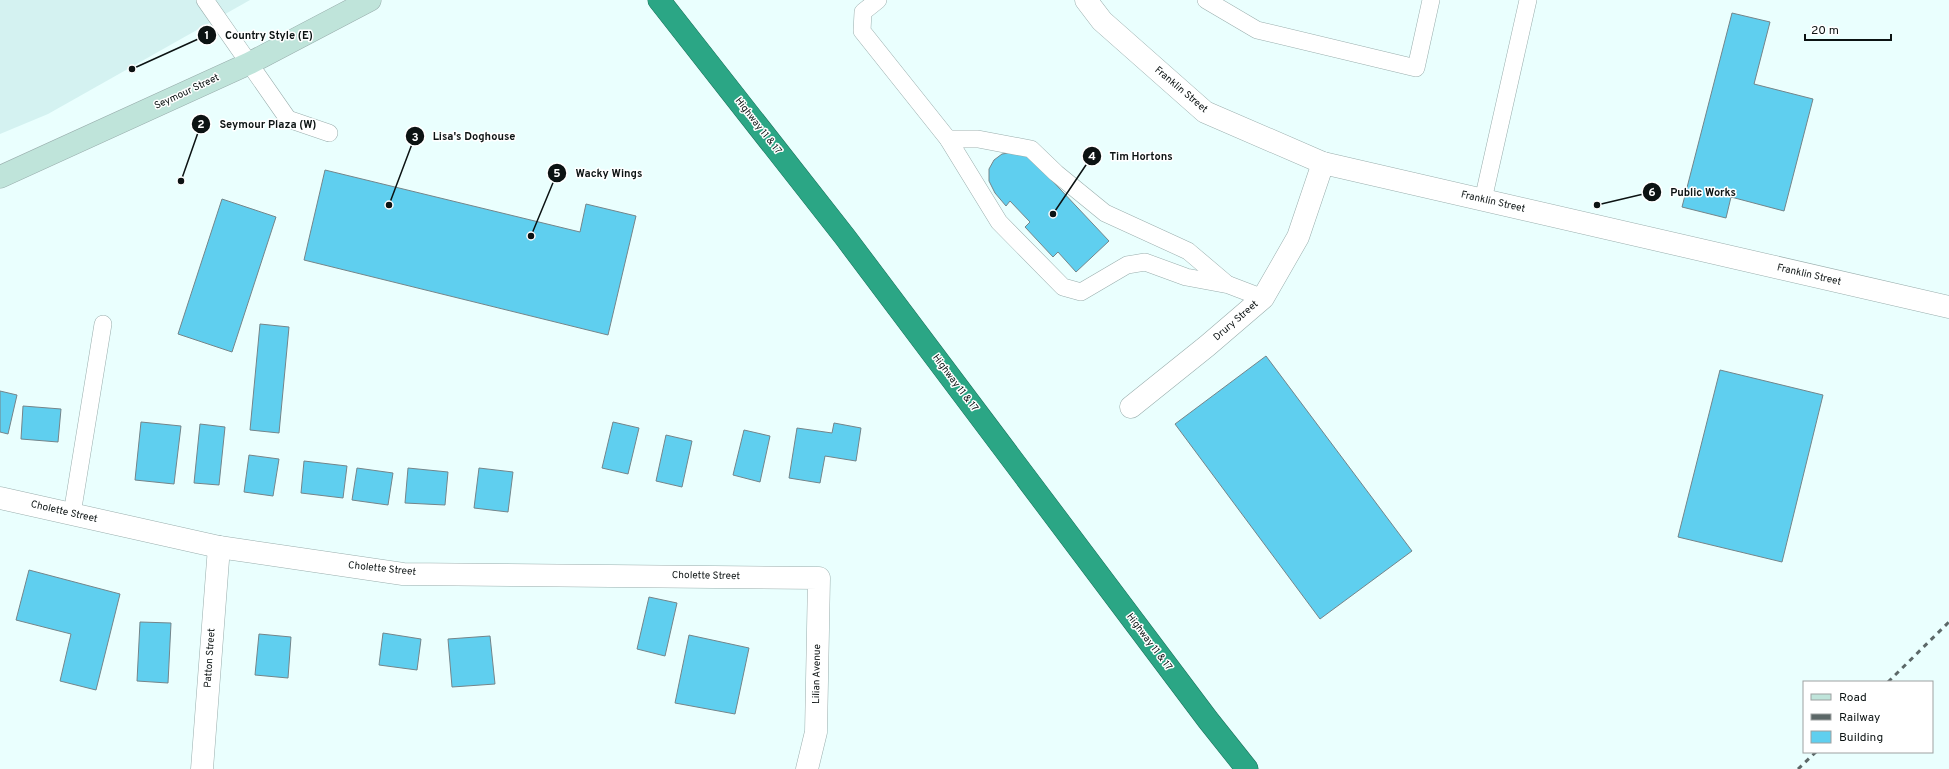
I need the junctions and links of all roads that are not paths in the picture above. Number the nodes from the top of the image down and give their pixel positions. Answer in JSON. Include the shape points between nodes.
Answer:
{"nodes":[{"id":1,"x":206,"y":0,"type":"edge"},
{"id":2,"x":370,"y":0,"type":"edge"},
{"id":3,"x":659,"y":0,"type":"edge"},
{"id":4,"x":878,"y":0,"type":"edge"},
{"id":5,"x":1086,"y":0,"type":"edge"},
{"id":6,"x":1206,"y":0,"type":"edge"},
{"id":7,"x":1431,"y":0,"type":"edge"},
{"id":8,"x":1528,"y":0,"type":"edge"},
{"id":9,"x":250,"y":63,"type":"junction"},
{"id":10,"x":329,"y":133,"type":"dead end"},
{"id":11,"x":948,"y":139,"type":"junction"},
{"id":12,"x":1323,"y":163,"type":"junction"},
{"id":13,"x":0,"y":177,"type":"edge"},
{"id":14,"x":1483,"y":200,"type":"junction"},
{"id":15,"x":1229,"y":285,"type":"junction"},
{"id":16,"x":1263,"y":298,"type":"junction"},
{"id":17,"x":1949,"y":307,"type":"edge"},
{"id":18,"x":103,"y":324,"type":"dead end"},
{"id":19,"x":1131,"y":407,"type":"dead end"},
{"id":20,"x":0,"y":498,"type":"edge"},
{"id":21,"x":72,"y":514,"type":"junction"},
{"id":22,"x":219,"y":547,"type":"junction"},
{"id":23,"x":819,"y":578,"type":"joint"},
{"id":24,"x":202,"y":769,"type":"edge"},
{"id":25,"x":807,"y":769,"type":"edge"},
{"id":26,"x":1247,"y":769,"type":"edge"}],
"edges":[{"from":1,"to":9,"type":"lane"},
{"from":2,"to":9,"type":"street","name":"Seymour Street"},
{"from":3,"to":26,"type":"highway","name":"Highway 11 & 17","via":[[845,237]]},
{"from":4,"to":11,"type":"lane","via":[[863,12],[862,31]]},
{"from":5,"to":12,"type":"street","name":"Franklin Street","via":[[1102,21],[1205,112]]},
{"from":6,"to":7,"type":"lane","via":[[1257,30],[1416,68]]},
{"from":8,"to":14,"type":"lane"},
{"from":9,"to":10,"type":"lane","via":[[288,119]]},
{"from":9,"to":13,"type":"street","name":"Seymour Street"},
{"from":11,"to":15,"type":"lane","via":[[978,139],[1031,148],[1056,173],[1105,213],[1188,251]]},
{"from":11,"to":15,"type":"lane","via":[[999,222],[1063,287],[1081,292],[1127,265],[1145,262],[1186,278]]},
{"from":12,"to":14,"type":"street","name":"Franklin Street"},
{"from":12,"to":16,"type":"street","name":"Drury Street","via":[[1298,237]]},
{"from":14,"to":17,"type":"street","name":"Franklin Street"},
{"from":15,"to":16,"type":"lane"},
{"from":16,"to":19,"type":"street","name":"Drury Street"},
{"from":18,"to":21,"type":"lane"},
{"from":20,"to":21,"type":"street","name":"Cholette Street"},
{"from":21,"to":22,"type":"street","name":"Cholette Street"},
{"from":22,"to":23,"type":"street","name":"Cholette Street","via":[[403,574]]},
{"from":22,"to":24,"type":"street","name":"Patton Street"},
{"from":23,"to":25,"type":"street","name":"Lilian Avenue","via":[[816,732]]}]}
